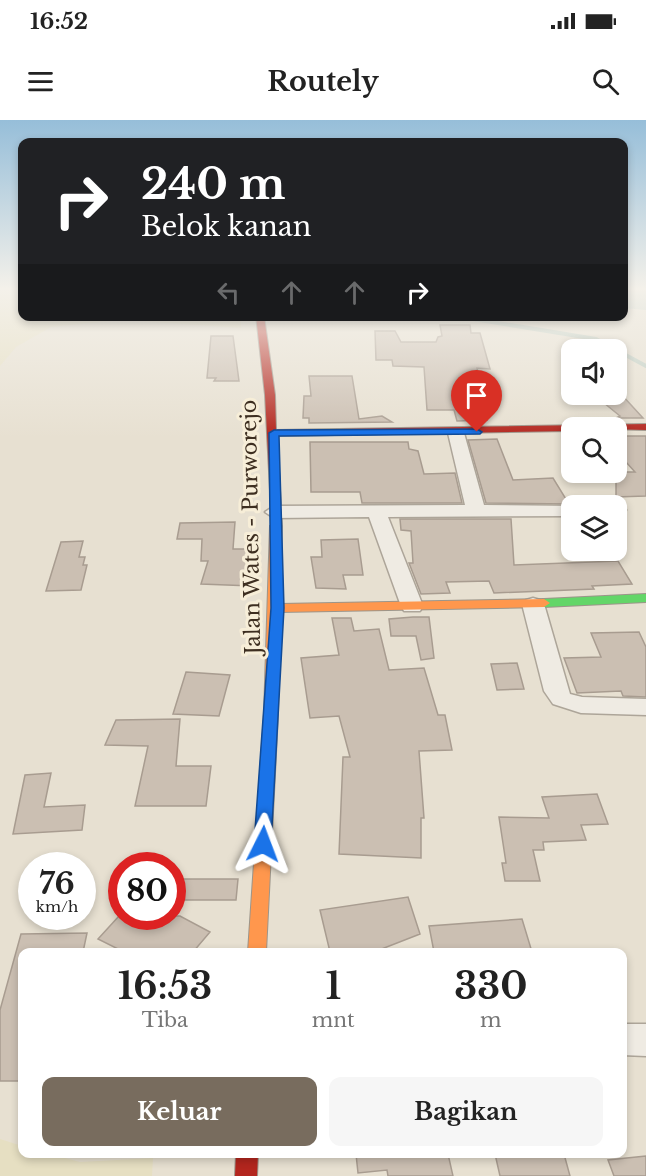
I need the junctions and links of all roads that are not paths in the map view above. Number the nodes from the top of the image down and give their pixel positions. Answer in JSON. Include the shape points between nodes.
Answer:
{"nodes":[{"id":1,"x":263,"y":339,"type":"edge"},
{"id":2,"x":646,"y":427,"type":"edge"},
{"id":3,"x":274,"y":433,"type":"junction"},
{"id":4,"x":456,"y":433,"type":"junction"},
{"id":5,"x":561,"y":510,"type":"edge"},
{"id":6,"x":476,"y":511,"type":"junction"},
{"id":7,"x":274,"y":512,"type":"junction"},
{"id":8,"x":377,"y":513,"type":"junction"},
{"id":9,"x":646,"y":598,"type":"edge"},
{"id":10,"x":533,"y":604,"type":"junction"},
{"id":11,"x":412,"y":606,"type":"junction"},
{"id":12,"x":277,"y":608,"type":"junction"},
{"id":13,"x":646,"y":708,"type":"edge"},
{"id":14,"x":257,"y":948,"type":"edge"},
{"id":15,"x":627,"y":1039,"type":"edge"},
{"id":16,"x":646,"y":1040,"type":"edge"},
{"id":17,"x":247,"y":1158,"type":"edge"},
{"id":18,"x":246,"y":1176,"type":"edge"}],
"edges":[{"from":1,"to":3,"type":"main road","name":"Jalan Wates - Purworejo"},
{"from":2,"to":4,"type":"main road"},
{"from":3,"to":4,"type":"main road"},
{"from":3,"to":7,"type":"main road","name":"Jalan Wates - Purworejo"},
{"from":4,"to":6,"type":"street"},
{"from":5,"to":6,"type":"street"},
{"from":6,"to":8,"type":"street"},
{"from":7,"to":8,"type":"street"},
{"from":7,"to":12,"type":"main road","name":"Jalan Wates - Purworejo"},
{"from":8,"to":11,"type":"street"},
{"from":9,"to":10,"type":"main road"},
{"from":10,"to":11,"type":"main road"},
{"from":10,"to":13,"type":"street","via":[[561,699],[581,705]]},
{"from":11,"to":12,"type":"main road"},
{"from":12,"to":14,"type":"main road","name":"Jalan Wates - Purworejo"},
{"from":15,"to":16,"type":"street"},
{"from":17,"to":18,"type":"main road"}]}
